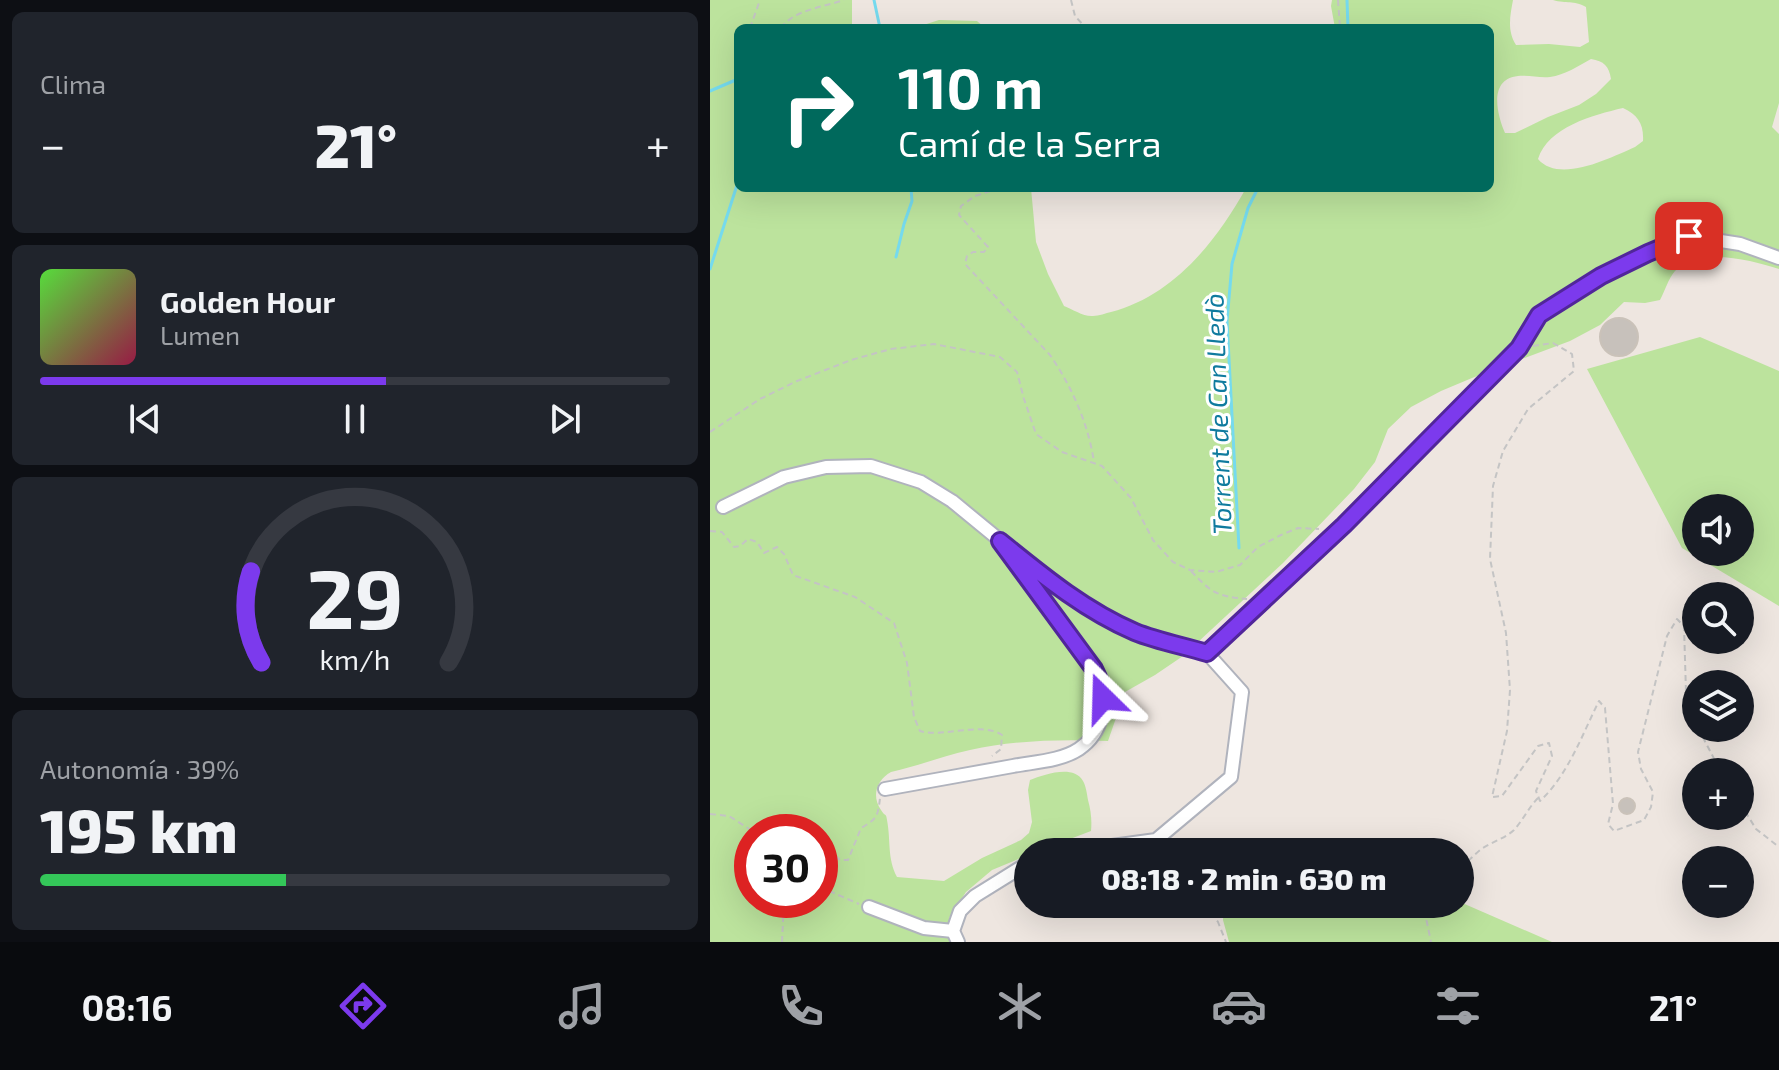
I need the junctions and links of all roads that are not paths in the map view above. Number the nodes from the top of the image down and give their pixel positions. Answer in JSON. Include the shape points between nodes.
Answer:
{"nodes":[{"id":1,"x":1779,"y":258,"type":"edge"},
{"id":2,"x":723,"y":507,"type":"dead end"},
{"id":3,"x":1000,"y":541,"type":"junction"},
{"id":4,"x":1207,"y":653,"type":"junction"},
{"id":5,"x":885,"y":789,"type":"road end"},
{"id":6,"x":1158,"y":838,"type":"edge"},
{"id":7,"x":1014,"y":872,"type":"edge"},
{"id":8,"x":869,"y":907,"type":"road end"},
{"id":9,"x":955,"y":936,"type":"edge"}],
"edges":[{"from":1,"to":4,"type":"street","via":[[1740,244],[1689,236],[1601,276],[1539,315],[1519,348],[1344,525]]},
{"from":2,"to":3,"type":"street","via":[[784,477],[826,467],[871,466],[921,482]]},
{"from":3,"to":4,"type":"street","via":[[1091,610],[1136,632]]},
{"from":3,"to":5,"type":"street","via":[[1094,669],[1103,698],[1098,726],[1080,749],[1053,759]]},
{"from":4,"to":6,"type":"street","via":[[1242,692],[1231,777]]},
{"from":7,"to":9,"type":"street","via":[[960,911]]},
{"from":8,"to":9,"type":"street"}]}
